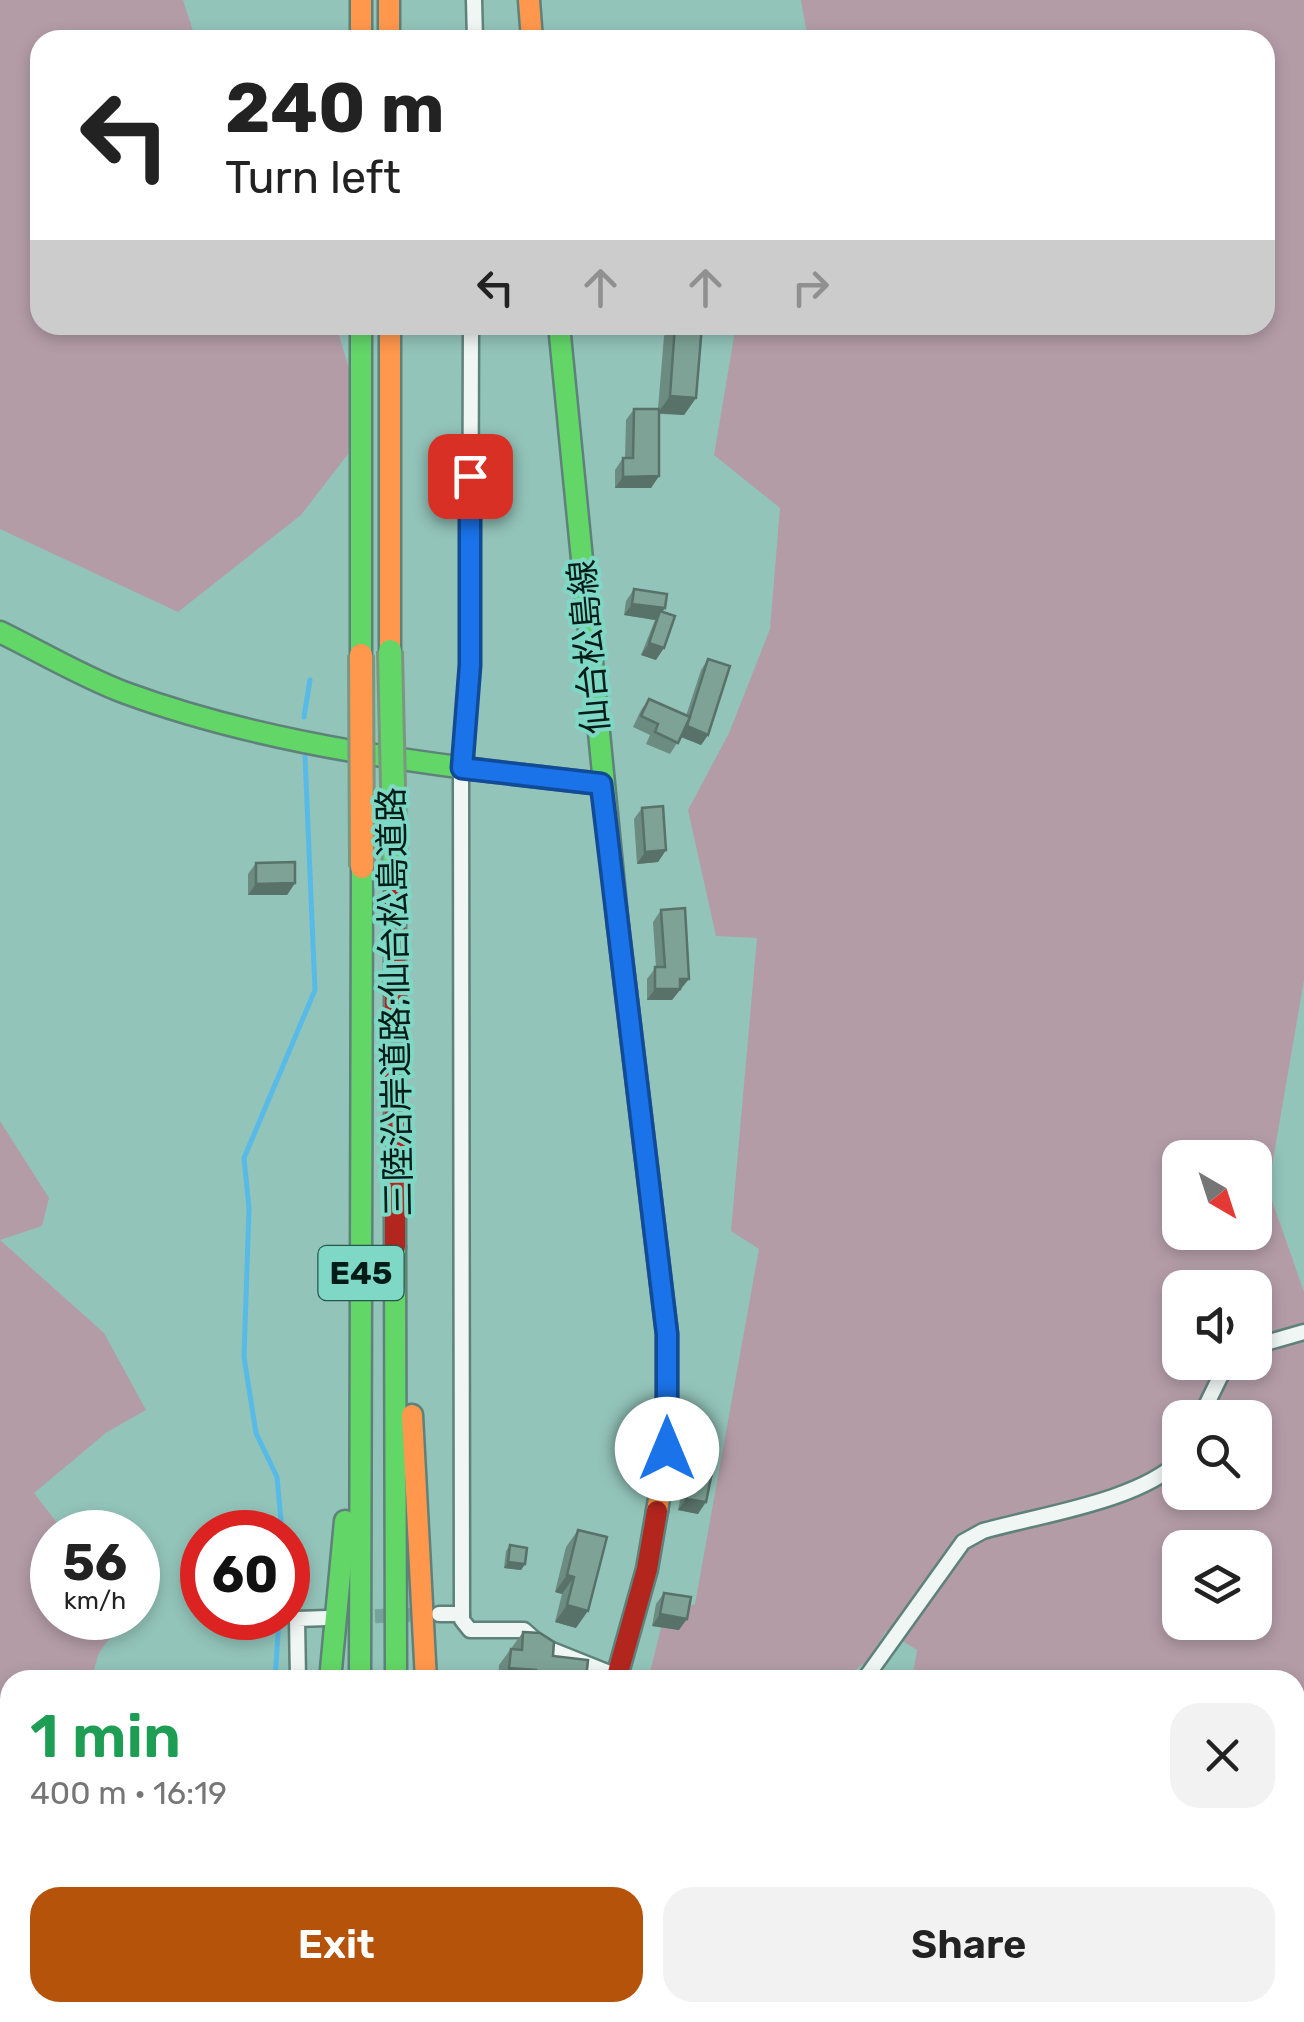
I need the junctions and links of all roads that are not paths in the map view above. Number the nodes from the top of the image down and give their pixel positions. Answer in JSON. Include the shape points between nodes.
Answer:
{"nodes":[{"id":1,"x":361,"y":0,"type":"edge"},
{"id":2,"x":389,"y":0,"type":"edge"},
{"id":3,"x":474,"y":0,"type":"edge"},
{"id":4,"x":529,"y":0,"type":"edge"},
{"id":5,"x":361,"y":30,"type":"edge"},
{"id":6,"x":389,"y":30,"type":"edge"},
{"id":7,"x":474,"y":30,"type":"edge"},
{"id":8,"x":531,"y":30,"type":"edge"},
{"id":9,"x":361,"y":335,"type":"edge"},
{"id":10,"x":390,"y":335,"type":"edge"},
{"id":11,"x":471,"y":335,"type":"edge"},
{"id":12,"x":560,"y":335,"type":"edge"},
{"id":13,"x":0,"y":632,"type":"edge"},
{"id":14,"x":462,"y":768,"type":"junction"},
{"id":15,"x":601,"y":784,"type":"junction"},
{"id":16,"x":397,"y":1155,"type":"junction"},
{"id":17,"x":1304,"y":1332,"type":"edge"},
{"id":18,"x":1272,"y":1341,"type":"edge"},
{"id":19,"x":360,"y":1377,"type":"junction"},
{"id":20,"x":1162,"y":1477,"type":"edge"},
{"id":21,"x":438,"y":1614,"type":"tunnel mouth"},
{"id":22,"x":462,"y":1614,"type":"junction"},
{"id":23,"x":326,"y":1618,"type":"dead end"},
{"id":24,"x":298,"y":1670,"type":"edge"},
{"id":25,"x":331,"y":1670,"type":"edge"},
{"id":26,"x":360,"y":1670,"type":"edge"},
{"id":27,"x":396,"y":1670,"type":"edge"},
{"id":28,"x":425,"y":1670,"type":"edge"},
{"id":29,"x":598,"y":1670,"type":"edge"},
{"id":30,"x":619,"y":1670,"type":"edge"},
{"id":31,"x":871,"y":1670,"type":"edge"}],
"edges":[{"from":1,"to":5,"type":"main road"},
{"from":2,"to":6,"type":"main road"},
{"from":3,"to":7,"type":"street"},
{"from":4,"to":8,"type":"main road"},
{"from":9,"to":19,"type":"main road","name":"三陸沿岸道路;仙台松島道路","number":"E45","bridge":true},
{"from":10,"to":16,"type":"main road","name":"三陸沿岸道路;仙台松島道路","number":"E45","bridge":true},
{"from":11,"to":14,"type":"street","via":[[470,665]]},
{"from":12,"to":15,"type":"main road","name":"仙台松島線"},
{"from":13,"to":14,"type":"main road","via":[[134,696],[267,731]]},
{"from":14,"to":15,"type":"main road"},
{"from":14,"to":22,"type":"street"},
{"from":15,"to":30,"type":"main road","name":"仙台松島線","via":[[667,1334],[667,1449]]},
{"from":16,"to":27,"type":"main road","name":"三陸沿岸道路;仙台松島道路","number":"E45"},
{"from":16,"to":28,"type":"main road"},
{"from":17,"to":18,"type":"street"},
{"from":19,"to":25,"type":"main road"},
{"from":19,"to":26,"type":"main road","name":"三陸沿岸道路;仙台松島道路","number":"E45"},
{"from":20,"to":31,"type":"street","via":[[964,1542]]},
{"from":21,"to":22,"type":"street"},
{"from":22,"to":29,"type":"street","via":[[470,1630],[524,1630],[542,1646]]},
{"from":23,"to":24,"type":"street","via":[[297,1619]]}]}
